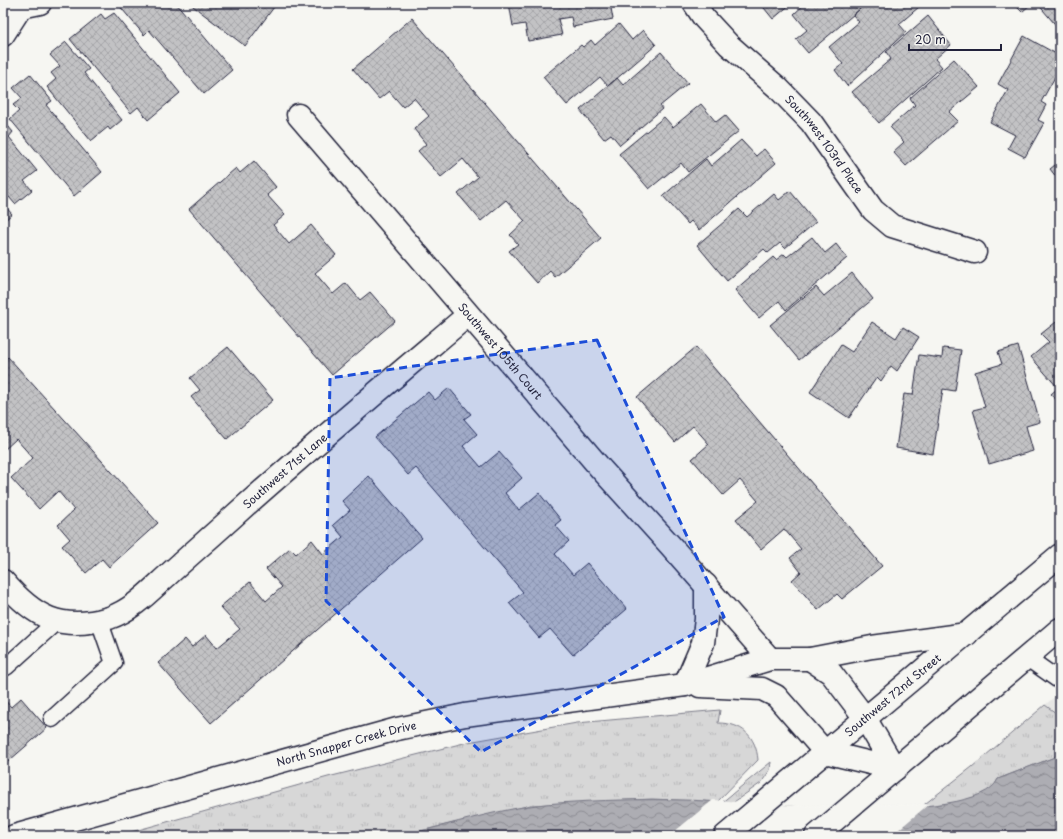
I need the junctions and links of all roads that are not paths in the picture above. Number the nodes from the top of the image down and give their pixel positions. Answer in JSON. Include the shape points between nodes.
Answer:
{"nodes":[{"id":1,"x":694,"y":3,"type":"edge"},
{"id":2,"x":26,"y":4,"type":"edge"},
{"id":3,"x":3,"y":35,"type":"edge"},
{"id":4,"x":298,"y":115,"type":"dead end"},
{"id":5,"x":975,"y":252,"type":"dead end"},
{"id":6,"x":468,"y":315,"type":"junction"},
{"id":7,"x":1060,"y":555,"type":"edge"},
{"id":8,"x":3,"y":581,"type":"edge"},
{"id":9,"x":706,"y":585,"type":"junction"},
{"id":10,"x":99,"y":620,"type":"junction"},
{"id":11,"x":57,"y":621,"type":"junction"},
{"id":12,"x":1060,"y":629,"type":"edge"},
{"id":13,"x":967,"y":634,"type":"junction"},
{"id":14,"x":1026,"y":657,"type":"junction"},
{"id":15,"x":770,"y":659,"type":"junction"},
{"id":16,"x":810,"y":659,"type":"junction"},
{"id":17,"x":6,"y":667,"type":"dead end"},
{"id":18,"x":1060,"y":681,"type":"edge"},
{"id":19,"x":685,"y":685,"type":"junction"},
{"id":20,"x":865,"y":718,"type":"junction"},
{"id":21,"x":52,"y":719,"type":"dead end"},
{"id":22,"x":825,"y":752,"type":"junction"},
{"id":23,"x":890,"y":773,"type":"junction"},
{"id":24,"x":14,"y":836,"type":"edge"},
{"id":25,"x":726,"y":836,"type":"edge"},
{"id":26,"x":816,"y":836,"type":"edge"}],
"edges":[{"from":1,"to":5,"type":"street","name":"Southwest 103rd Place","via":[[729,45],[784,93],[811,122],[878,214],[892,226]]},
{"from":2,"to":3,"type":"street"},
{"from":4,"to":6,"type":"street","name":"Southwest 105th Court"},
{"from":6,"to":9,"type":"street","name":"Southwest 105th Court","via":[[601,469]]},
{"from":6,"to":10,"type":"street","name":"Southwest 71st Lane","via":[[132,606],[121,613]]},
{"from":7,"to":13,"type":"street","name":"Southwest 72nd Street"},
{"from":8,"to":11,"type":"street","name":"Southwest 71st Lane","via":[[25,605],[40,616]]},
{"from":9,"to":15,"type":"street","name":"Southwest 105th Court"},
{"from":9,"to":19,"type":"street","via":[[704,643]]},
{"from":10,"to":11,"type":"street","name":"Southwest 71st Lane"},
{"from":10,"to":21,"type":"lane","via":[[114,663]]},
{"from":11,"to":17,"type":"lane"},
{"from":12,"to":14,"type":"street"},
{"from":13,"to":16,"type":"street","name":"North Snapper Creek Drive","via":[[872,646]]},
{"from":13,"to":20,"type":"street","name":"Southwest 72nd Street"},
{"from":14,"to":18,"type":"lane"},
{"from":14,"to":23,"type":"street"},
{"from":15,"to":16,"type":"street","name":"North Snapper Creek Drive"},
{"from":15,"to":19,"type":"street","name":"North Snapper Creek Drive"},
{"from":16,"to":20,"type":"street","via":[[831,673]]},
{"from":19,"to":22,"type":"street","name":"North Snapper Creek Drive","via":[[762,689],[776,696]]},
{"from":19,"to":24,"type":"street","name":"North Snapper Creek Drive","via":[[433,721]]},
{"from":20,"to":22,"type":"street","name":"Southwest 72nd Street"},
{"from":20,"to":23,"type":"street"},
{"from":22,"to":23,"type":"street"},
{"from":22,"to":25,"type":"street","name":"Southwest 72nd Street"},
{"from":23,"to":26,"type":"street"}]}
